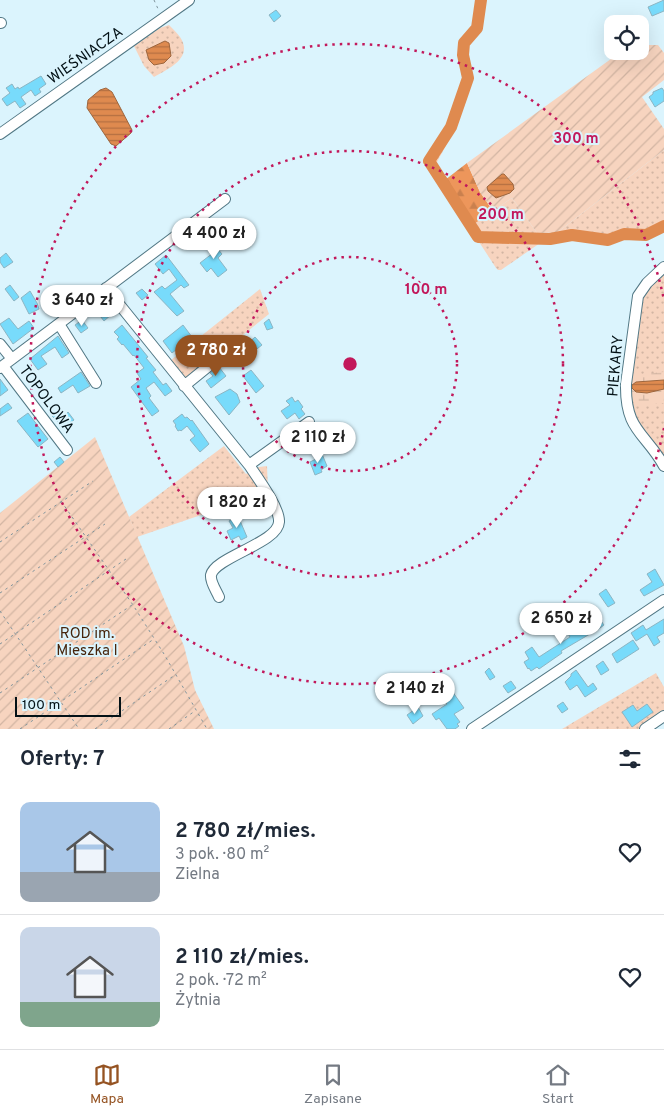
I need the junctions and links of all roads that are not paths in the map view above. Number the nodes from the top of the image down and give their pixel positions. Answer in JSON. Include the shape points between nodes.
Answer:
{"nodes":[{"id":1,"x":189,"y":0,"type":"edge"},
{"id":2,"x":0,"y":134,"type":"edge"},
{"id":3,"x":225,"y":199,"type":"dead end"},
{"id":4,"x":664,"y":267,"type":"edge"},
{"id":5,"x":106,"y":288,"type":"junction"},
{"id":6,"x":59,"y":324,"type":"junction"},
{"id":7,"x":0,"y":344,"type":"edge"},
{"id":8,"x":232,"y":347,"type":"dead end"},
{"id":9,"x":5,"y":364,"type":"edge"},
{"id":10,"x":96,"y":383,"type":"dead end"},
{"id":11,"x":184,"y":386,"type":"junction"},
{"id":12,"x":309,"y":422,"type":"dead end"},
{"id":13,"x":67,"y":450,"type":"dead end"},
{"id":14,"x":249,"y":465,"type":"junction"},
{"id":15,"x":664,"y":466,"type":"edge"},
{"id":16,"x":219,"y":596,"type":"dead end"},
{"id":17,"x":664,"y":600,"type":"edge"},
{"id":18,"x":664,"y":716,"type":"edge"},
{"id":19,"x":472,"y":729,"type":"edge"},
{"id":20,"x":645,"y":729,"type":"edge"}],
"edges":[{"from":1,"to":2,"type":"street","name":"WIEŚNIACZA"},
{"from":3,"to":5,"type":"street","name":"TOPOLOWA"},
{"from":4,"to":15,"type":"street","name":"PIEKARY","via":[[638,296],[626,399],[633,424]]},
{"from":5,"to":6,"type":"street","name":"TOPOLOWA"},
{"from":5,"to":11,"type":"street"},
{"from":6,"to":9,"type":"street","name":"TOPOLOWA"},
{"from":6,"to":10,"type":"street"},
{"from":7,"to":9,"type":"street","name":"TOPOLOWA"},
{"from":8,"to":11,"type":"street"},
{"from":9,"to":13,"type":"street","name":"TOPOLOWA"},
{"from":11,"to":14,"type":"street"},
{"from":12,"to":14,"type":"street"},
{"from":14,"to":16,"type":"street","via":[[268,494],[279,522],[272,535],[213,571],[212,582]]},
{"from":17,"to":19,"type":"street"},
{"from":18,"to":20,"type":"street"}]}
